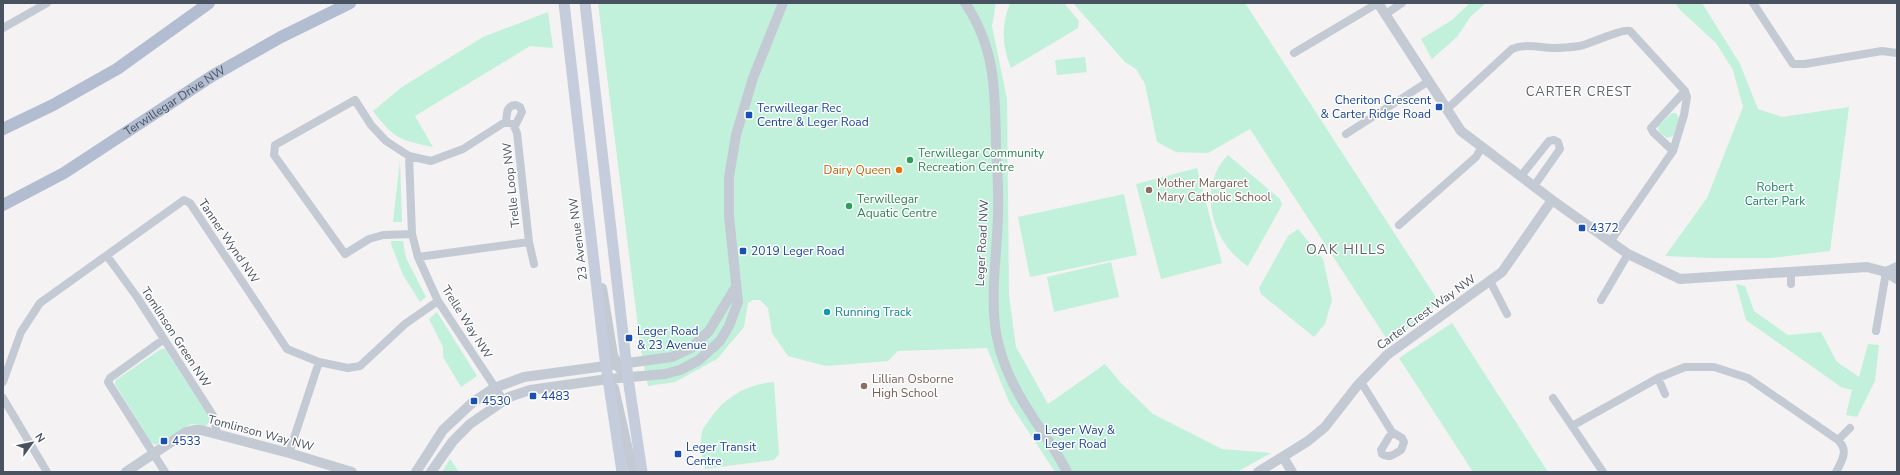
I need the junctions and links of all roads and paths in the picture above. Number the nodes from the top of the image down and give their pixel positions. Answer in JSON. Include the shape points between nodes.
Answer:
{"nodes":[{"id":1,"x":47,"y":3,"type":"edge"},
{"id":2,"x":208,"y":3,"type":"edge"},
{"id":3,"x":350,"y":3,"type":"edge"},
{"id":4,"x":564,"y":3,"type":"edge"},
{"id":5,"x":585,"y":3,"type":"edge"},
{"id":6,"x":783,"y":3,"type":"edge"},
{"id":7,"x":964,"y":3,"type":"edge"},
{"id":8,"x":1378,"y":3,"type":"edge"},
{"id":9,"x":1402,"y":3,"type":"edge"},
{"id":10,"x":1753,"y":3,"type":"edge"},
{"id":11,"x":1386,"y":14,"type":"junction"},
{"id":12,"x":3,"y":28,"type":"edge"},
{"id":13,"x":1294,"y":53,"type":"dead end"},
{"id":14,"x":1897,"y":53,"type":"edge"},
{"id":15,"x":1429,"y":81,"type":"junction"},
{"id":16,"x":1686,"y":91,"type":"junction"},
{"id":17,"x":1447,"y":109,"type":"junction"},
{"id":18,"x":506,"y":122,"type":"junction"},
{"id":19,"x":515,"y":126,"type":"junction"},
{"id":20,"x":3,"y":129,"type":"edge"},
{"id":21,"x":1346,"y":134,"type":"dead end"},
{"id":22,"x":1482,"y":147,"type":"junction"},
{"id":23,"x":1673,"y":151,"type":"junction"},
{"id":24,"x":409,"y":156,"type":"junction"},
{"id":25,"x":1521,"y":176,"type":"junction"},
{"id":26,"x":1534,"y":186,"type":"junction"},
{"id":27,"x":1552,"y":200,"type":"junction"},
{"id":28,"x":3,"y":205,"type":"edge"},
{"id":29,"x":1399,"y":225,"type":"dead end"},
{"id":30,"x":590,"y":229,"type":"junction"},
{"id":31,"x":412,"y":234,"type":"junction"},
{"id":32,"x":529,"y":242,"type":"junction"},
{"id":33,"x":1610,"y":242,"type":"junction"},
{"id":34,"x":1628,"y":254,"type":"junction"},
{"id":35,"x":107,"y":256,"type":"junction"},
{"id":36,"x":418,"y":256,"type":"junction"},
{"id":37,"x":534,"y":264,"type":"dead end"},
{"id":38,"x":1897,"y":267,"type":"edge"},
{"id":39,"x":1791,"y":272,"type":"junction"},
{"id":40,"x":1886,"y":272,"type":"junction"},
{"id":41,"x":1897,"y":279,"type":"edge"},
{"id":42,"x":1490,"y":281,"type":"junction"},
{"id":43,"x":1792,"y":284,"type":"dead end"},
{"id":44,"x":735,"y":288,"type":"junction"},
{"id":45,"x":1601,"y":300,"type":"dead end"},
{"id":46,"x":438,"y":301,"type":"junction"},
{"id":47,"x":1507,"y":314,"type":"dead end"},
{"id":48,"x":1876,"y":331,"type":"dead end"},
{"id":49,"x":164,"y":339,"type":"junction"},
{"id":50,"x":319,"y":362,"type":"junction"},
{"id":51,"x":622,"y":364,"type":"junction"},
{"id":52,"x":606,"y":365,"type":"junction"},
{"id":53,"x":628,"y":378,"type":"junction"},
{"id":54,"x":1658,"y":378,"type":"junction"},
{"id":55,"x":610,"y":379,"type":"junction"},
{"id":56,"x":3,"y":382,"type":"edge"},
{"id":57,"x":1361,"y":382,"type":"junction"},
{"id":58,"x":494,"y":388,"type":"junction"},
{"id":59,"x":1665,"y":394,"type":"dead end"},
{"id":60,"x":3,"y":398,"type":"edge"},
{"id":61,"x":1552,"y":398,"type":"dead end"},
{"id":62,"x":504,"y":401,"type":"junction"},
{"id":63,"x":1572,"y":426,"type":"junction"},
{"id":64,"x":1850,"y":428,"type":"dead end"},
{"id":65,"x":1392,"y":432,"type":"dead end"},
{"id":66,"x":217,"y":434,"type":"junction"},
{"id":67,"x":1838,"y":440,"type":"junction"},
{"id":68,"x":289,"y":453,"type":"junction"},
{"id":69,"x":153,"y":454,"type":"junction"},
{"id":70,"x":1283,"y":457,"type":"junction"},
{"id":71,"x":47,"y":472,"type":"edge"},
{"id":72,"x":126,"y":472,"type":"edge"},
{"id":73,"x":165,"y":472,"type":"edge"},
{"id":74,"x":352,"y":472,"type":"edge"},
{"id":75,"x":416,"y":472,"type":"edge"},
{"id":76,"x":431,"y":472,"type":"edge"},
{"id":77,"x":622,"y":472,"type":"edge"},
{"id":78,"x":633,"y":472,"type":"edge"},
{"id":79,"x":642,"y":472,"type":"edge"},
{"id":80,"x":1067,"y":472,"type":"edge"},
{"id":81,"x":1258,"y":472,"type":"edge"},
{"id":82,"x":1292,"y":472,"type":"edge"},
{"id":83,"x":1603,"y":472,"type":"edge"},
{"id":84,"x":1836,"y":472,"type":"edge"}],
"edges":[{"from":1,"to":12,"type":"street"},
{"from":2,"to":20,"type":"main road","via":[[117,69],[53,105]]},
{"from":3,"to":28,"type":"main road","name":"Terwillegar Drive NW","via":[[281,36],[212,76],[64,174]]},
{"from":4,"to":30,"type":"main road","name":"23 Avenue NW"},
{"from":5,"to":51,"type":"main road"},
{"from":6,"to":44,"type":"street","via":[[752,78],[736,135],[729,177],[729,216],[736,275]]},
{"from":7,"to":80,"type":"street","name":"Leger Road NW","via":[[984,39],[995,90],[998,215],[992,286],[997,335],[1003,360],[1013,384]]},
{"from":8,"to":11,"type":"street"},
{"from":8,"to":13,"type":"street"},
{"from":9,"to":11,"type":"street"},
{"from":10,"to":14,"type":"street","via":[[1793,64],[1882,51]]},
{"from":11,"to":15,"type":"street"},
{"from":15,"to":17,"type":"street"},
{"from":15,"to":21,"type":"street"},
{"from":16,"to":17,"type":"street","via":[[1630,31],[1626,30],[1574,47],[1519,46],[1512,49]]},
{"from":16,"to":23,"type":"street","via":[[1684,115]]},
{"from":16,"to":23,"type":"street","via":[[1651,128]]},
{"from":17,"to":22,"type":"street","via":[[1461,131]]},
{"from":18,"to":19,"type":"street","name":"Trelle Loop NW"},
{"from":18,"to":19,"type":"street","name":"Trelle Loop NW","via":[[508,109],[516,105],[522,112]]},
{"from":18,"to":24,"type":"street","name":"Trelle Loop NW","via":[[469,146],[431,161]]},
{"from":19,"to":32,"type":"street","name":"Trelle Loop NW"},
{"from":22,"to":25,"type":"street"},
{"from":22,"to":29,"type":"street","via":[[1476,157]]},
{"from":23,"to":33,"type":"street"},
{"from":24,"to":31,"type":"street","name":"Trelle Way NW"},
{"from":24,"to":31,"type":"street","via":[[386,141],[370,125],[354,100],[275,145],[274,155],[345,254],[369,239],[383,235]]},
{"from":25,"to":26,"type":"street"},
{"from":25,"to":26,"type":"street","via":[[1549,141],[1558,142],[1560,149]]},
{"from":26,"to":27,"type":"street"},
{"from":27,"to":33,"type":"street"},
{"from":27,"to":42,"type":"street","name":"Carter Crest Way NW","via":[[1502,272]]},
{"from":30,"to":51,"type":"street","via":[[613,355]]},
{"from":30,"to":52,"type":"main road","name":"23 Avenue NW"},
{"from":31,"to":36,"type":"street","name":"Trelle Way NW"},
{"from":32,"to":36,"type":"street","name":"Trelle Loop NW"},
{"from":32,"to":37,"type":"street","name":"Trelle Loop NW"},
{"from":33,"to":34,"type":"street"},
{"from":34,"to":39,"type":"street","via":[[1680,279]]},
{"from":34,"to":45,"type":"street"},
{"from":35,"to":49,"type":"street","name":"Tomlinson Green NW"},
{"from":35,"to":50,"type":"street","name":"Tanner Wynd NW","via":[[162,214],[184,200],[190,203],[287,349]]},
{"from":35,"to":56,"type":"street","name":"Tanner Wynd NW","via":[[40,304],[21,332]]},
{"from":36,"to":46,"type":"street","name":"Trelle Way NW"},
{"from":38,"to":40,"type":"street"},
{"from":39,"to":40,"type":"street","via":[[1867,267]]},
{"from":39,"to":43,"type":"street"},
{"from":40,"to":41,"type":"street"},
{"from":40,"to":48,"type":"street"},
{"from":42,"to":47,"type":"street","name":"Carter Crest Way NW"},
{"from":42,"to":57,"type":"street","name":"Carter Crest Way NW","via":[[1387,355]]},
{"from":44,"to":51,"type":"street","via":[[709,331],[691,348],[672,357]]},
{"from":44,"to":53,"type":"street","via":[[738,302],[735,313],[714,348],[680,370]]},
{"from":46,"to":50,"type":"street","name":"Tanner Wynd NW","via":[[405,324],[360,366],[348,368]]},
{"from":46,"to":58,"type":"street","name":"Trelle Way NW"},
{"from":49,"to":66,"type":"street","name":"Tomlinson Green NW","via":[[214,417]]},
{"from":49,"to":69,"type":"street","via":[[108,382]]},
{"from":50,"to":68,"type":"street"},
{"from":51,"to":52,"type":"street"},
{"from":51,"to":53,"type":"main road"},
{"from":52,"to":55,"type":"main road","name":"23 Avenue NW"},
{"from":52,"to":58,"type":"street","via":[[524,377]]},
{"from":53,"to":55,"type":"street"},
{"from":53,"to":79,"type":"main road"},
{"from":54,"to":59,"type":"street"},
{"from":54,"to":63,"type":"street"},
{"from":54,"to":67,"type":"street","via":[[1685,367],[1714,367],[1730,371],[1748,378]]},
{"from":55,"to":62,"type":"street","via":[[530,390]]},
{"from":55,"to":77,"type":"main road","name":"23 Avenue NW"},
{"from":55,"to":78,"type":"street"},
{"from":57,"to":65,"type":"street"},
{"from":57,"to":70,"type":"street","name":"Carter Crest Way NW","via":[[1325,427]]},
{"from":58,"to":62,"type":"street","name":"Trelle Way NW"},
{"from":58,"to":75,"type":"street","via":[[472,403],[443,430]]},
{"from":60,"to":71,"type":"street"},
{"from":61,"to":63,"type":"street"},
{"from":62,"to":76,"type":"street","via":[[470,424],[453,441]]},
{"from":63,"to":83,"type":"street"},
{"from":64,"to":67,"type":"street"},
{"from":66,"to":68,"type":"street","name":"Tomlinson Way NW"},
{"from":66,"to":69,"type":"street","name":"Tomlinson Way NW","via":[[201,430],[186,432]]},
{"from":67,"to":84,"type":"street","via":[[1842,444],[1844,454]]},
{"from":68,"to":74,"type":"street","name":"Tomlinson Way NW"},
{"from":69,"to":72,"type":"street","name":"Tomlinson Way NW"},
{"from":69,"to":73,"type":"street"},
{"from":70,"to":81,"type":"street","name":"Carter Crest Way NW"},
{"from":70,"to":82,"type":"street"}]}
